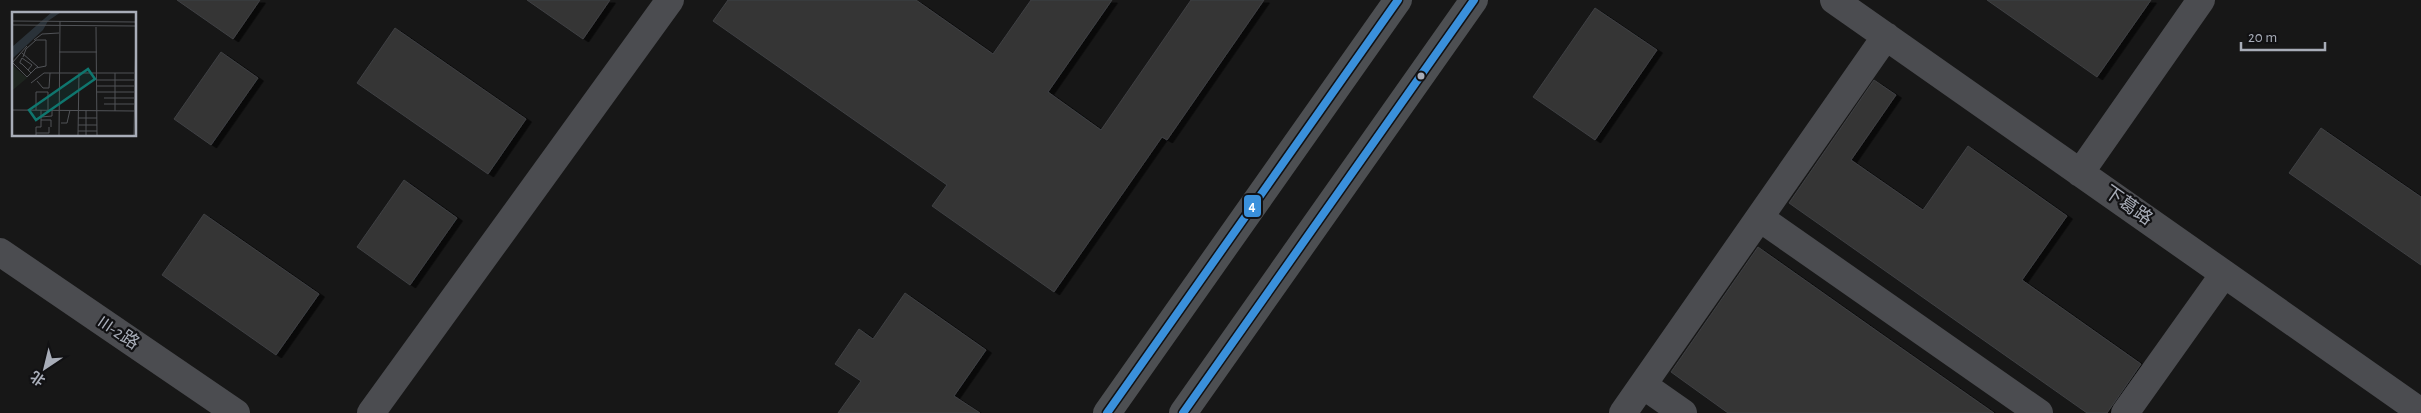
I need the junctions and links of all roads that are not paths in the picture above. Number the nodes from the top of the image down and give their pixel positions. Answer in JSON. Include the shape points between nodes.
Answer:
{"nodes":[{"id":1,"x":670,"y":0,"type":"edge"},
{"id":2,"x":1398,"y":0,"type":"edge"},
{"id":3,"x":1474,"y":0,"type":"edge"},
{"id":4,"x":1834,"y":0,"type":"edge"},
{"id":5,"x":2201,"y":0,"type":"edge"},
{"id":6,"x":1886,"y":36,"type":"junction"},
{"id":7,"x":2080,"y":173,"type":"junction"},
{"id":8,"x":1760,"y":218,"type":"junction"},
{"id":9,"x":0,"y":252,"type":"edge"},
{"id":10,"x":2224,"y":274,"type":"junction"},
{"id":11,"x":1643,"y":385,"type":"junction"},
{"id":12,"x":2421,"y":412,"type":"edge"},
{"id":13,"x":236,"y":413,"type":"edge"},
{"id":14,"x":371,"y":413,"type":"edge"},
{"id":15,"x":1107,"y":413,"type":"edge"},
{"id":16,"x":1184,"y":413,"type":"edge"},
{"id":17,"x":1623,"y":413,"type":"edge"},
{"id":18,"x":1683,"y":413,"type":"edge"},
{"id":19,"x":2039,"y":413,"type":"edge"},
{"id":20,"x":2125,"y":413,"type":"edge"}],
"edges":[{"from":1,"to":14,"type":"street"},
{"from":2,"to":15,"type":"main road"},
{"from":3,"to":16,"type":"main road"},
{"from":4,"to":6,"type":"street","name":"下葛路"},
{"from":5,"to":7,"type":"street"},
{"from":6,"to":7,"type":"street","name":"下葛路"},
{"from":6,"to":8,"type":"street"},
{"from":7,"to":10,"type":"street","name":"下葛路"},
{"from":8,"to":11,"type":"street"},
{"from":8,"to":19,"type":"street"},
{"from":9,"to":13,"type":"street","name":"III-2路"},
{"from":10,"to":12,"type":"street","name":"下葛路"},
{"from":10,"to":20,"type":"street"},
{"from":11,"to":17,"type":"street"},
{"from":11,"to":18,"type":"street"}]}
